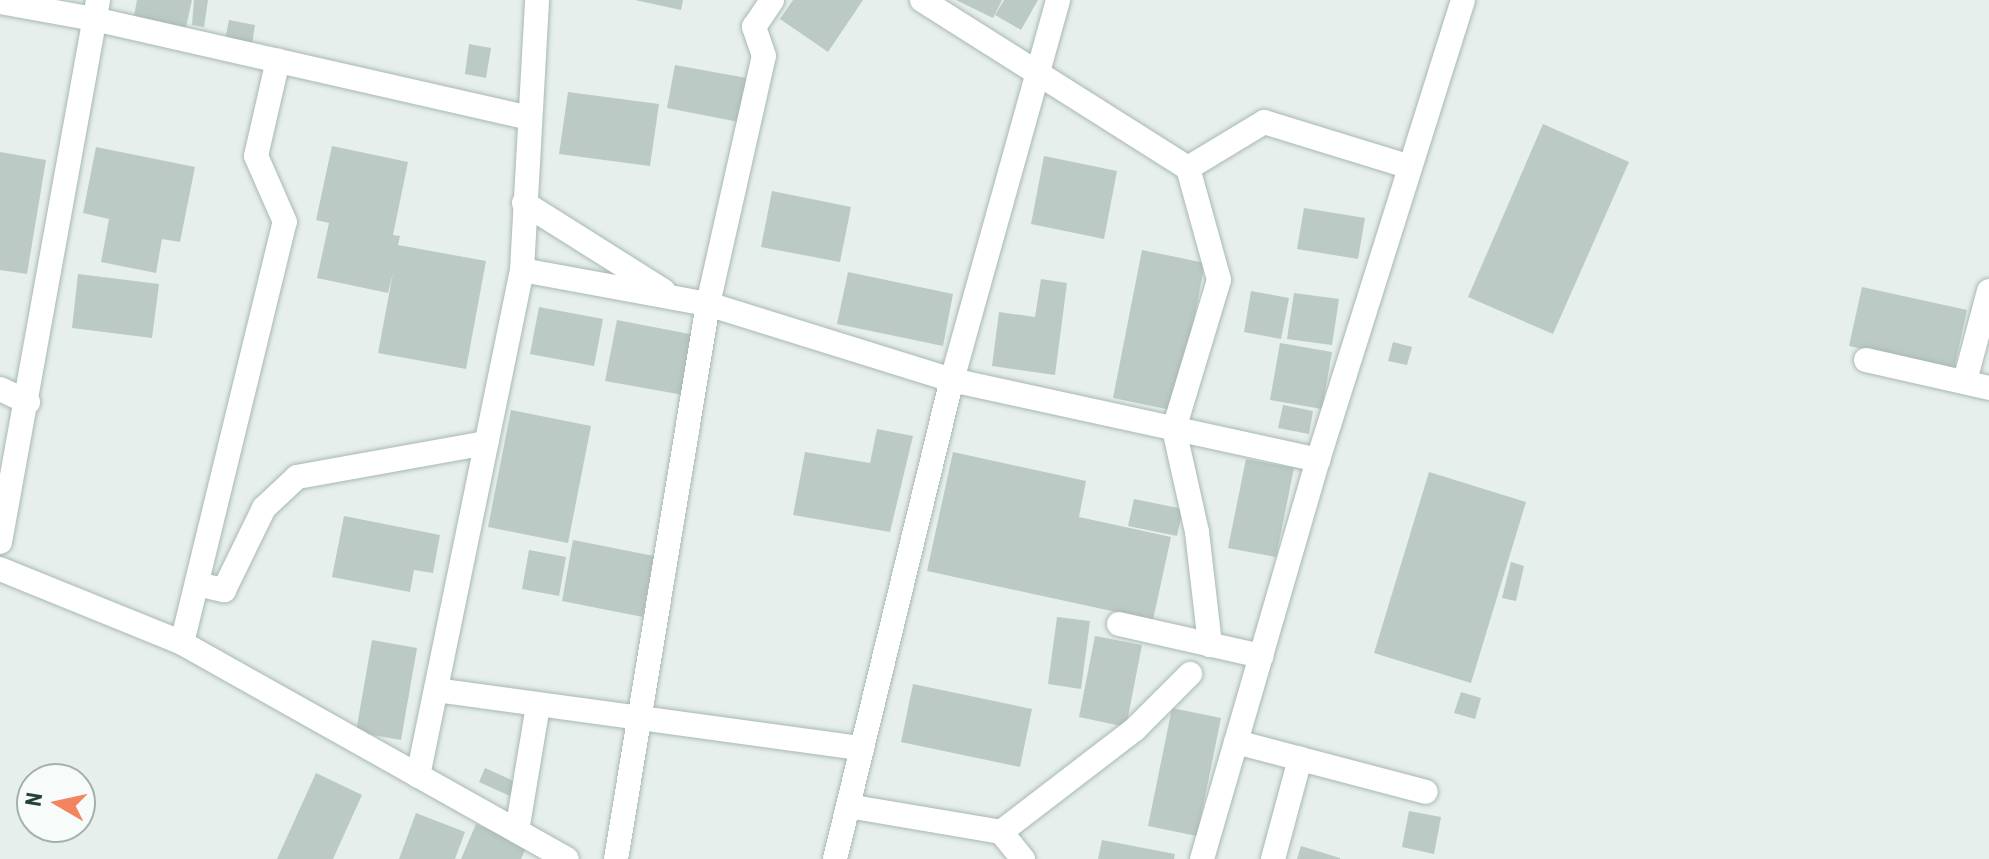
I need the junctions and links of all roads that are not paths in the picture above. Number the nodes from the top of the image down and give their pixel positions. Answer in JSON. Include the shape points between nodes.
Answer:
{"nodes":[{"id":1,"x":537,"y":0,"type":"edge"},
{"id":2,"x":772,"y":0,"type":"edge"},
{"id":3,"x":922,"y":0,"type":"edge"},
{"id":4,"x":1058,"y":0,"type":"edge"},
{"id":5,"x":1463,"y":0,"type":"edge"},
{"id":6,"x":0,"y":2,"type":"edge"},
{"id":7,"x":96,"y":9,"type":"edge"},
{"id":8,"x":278,"y":60,"type":"junction"},
{"id":9,"x":1038,"y":70,"type":"junction"},
{"id":10,"x":527,"y":117,"type":"junction"},
{"id":11,"x":1410,"y":167,"type":"junction"},
{"id":12,"x":1188,"y":168,"type":"junction"},
{"id":13,"x":524,"y":203,"type":"junction"},
{"id":14,"x":522,"y":270,"type":"junction"},
{"id":15,"x":1989,"y":291,"type":"edge"},
{"id":16,"x":675,"y":298,"type":"junction"},
{"id":17,"x":708,"y":304,"type":"junction"},
{"id":18,"x":1866,"y":360,"type":"dead end"},
{"id":19,"x":952,"y":380,"type":"junction"},
{"id":20,"x":1977,"y":384,"type":"edge"},
{"id":21,"x":0,"y":389,"type":"edge"},
{"id":22,"x":28,"y":402,"type":"junction"},
{"id":23,"x":1174,"y":429,"type":"junction"},
{"id":24,"x":486,"y":443,"type":"junction"},
{"id":25,"x":1318,"y":460,"type":"junction"},
{"id":26,"x":0,"y":542,"type":"edge"},
{"id":27,"x":0,"y":569,"type":"edge"},
{"id":28,"x":197,"y":584,"type":"junction"},
{"id":29,"x":1119,"y":624,"type":"dead end"},
{"id":30,"x":182,"y":643,"type":"junction"},
{"id":31,"x":1210,"y":645,"type":"junction"},
{"id":32,"x":1261,"y":656,"type":"junction"},
{"id":33,"x":1190,"y":674,"type":"dead end"},
{"id":34,"x":436,"y":690,"type":"junction"},
{"id":35,"x":538,"y":706,"type":"junction"},
{"id":36,"x":640,"y":719,"type":"junction"},
{"id":37,"x":1236,"y":742,"type":"junction"},
{"id":38,"x":862,"y":748,"type":"junction"},
{"id":39,"x":1300,"y":759,"type":"junction"},
{"id":40,"x":418,"y":776,"type":"junction"},
{"id":41,"x":1426,"y":792,"type":"dead end"},
{"id":42,"x":848,"y":806,"type":"junction"},
{"id":43,"x":517,"y":831,"type":"junction"},
{"id":44,"x":1001,"y":832,"type":"junction"},
{"id":45,"x":567,"y":859,"type":"edge"},
{"id":46,"x":616,"y":859,"type":"edge"},
{"id":47,"x":835,"y":859,"type":"edge"},
{"id":48,"x":1023,"y":859,"type":"edge"},
{"id":49,"x":1202,"y":859,"type":"edge"},
{"id":50,"x":1273,"y":859,"type":"edge"}],
"edges":[{"from":1,"to":10,"type":"street"},
{"from":2,"to":17,"type":"street","via":[[754,27],[764,56]]},
{"from":3,"to":9,"type":"street"},
{"from":4,"to":9,"type":"street"},
{"from":5,"to":11,"type":"street"},
{"from":6,"to":7,"type":"street"},
{"from":7,"to":8,"type":"street"},
{"from":7,"to":22,"type":"street"},
{"from":8,"to":10,"type":"street"},
{"from":8,"to":28,"type":"street","via":[[256,156],[285,222]]},
{"from":9,"to":12,"type":"street"},
{"from":9,"to":19,"type":"street"},
{"from":10,"to":13,"type":"street"},
{"from":11,"to":12,"type":"street","via":[[1264,122]]},
{"from":11,"to":25,"type":"street"},
{"from":12,"to":23,"type":"street","via":[[1219,280]]},
{"from":13,"to":14,"type":"street"},
{"from":13,"to":16,"type":"street"},
{"from":14,"to":16,"type":"street"},
{"from":14,"to":24,"type":"street"},
{"from":15,"to":20,"type":"street"},
{"from":16,"to":17,"type":"street"},
{"from":17,"to":19,"type":"street"},
{"from":17,"to":36,"type":"street"},
{"from":18,"to":20,"type":"street"},
{"from":19,"to":23,"type":"street"},
{"from":19,"to":38,"type":"street"},
{"from":21,"to":22,"type":"street"},
{"from":22,"to":26,"type":"street"},
{"from":23,"to":25,"type":"street"},
{"from":23,"to":31,"type":"street","via":[[1197,532]]},
{"from":24,"to":28,"type":"street","via":[[297,477],[264,508],[224,590]]},
{"from":24,"to":34,"type":"street"},
{"from":25,"to":32,"type":"street"},
{"from":27,"to":30,"type":"street"},
{"from":28,"to":30,"type":"street"},
{"from":29,"to":31,"type":"street"},
{"from":30,"to":40,"type":"street"},
{"from":31,"to":32,"type":"street"},
{"from":32,"to":37,"type":"street"},
{"from":33,"to":44,"type":"street","via":[[1135,729]]},
{"from":34,"to":35,"type":"street"},
{"from":34,"to":40,"type":"street"},
{"from":35,"to":36,"type":"street"},
{"from":35,"to":43,"type":"street"},
{"from":36,"to":38,"type":"street"},
{"from":36,"to":46,"type":"street"},
{"from":37,"to":39,"type":"street"},
{"from":37,"to":49,"type":"street"},
{"from":38,"to":42,"type":"street"},
{"from":39,"to":41,"type":"street"},
{"from":39,"to":50,"type":"street"},
{"from":40,"to":43,"type":"street"},
{"from":42,"to":44,"type":"street"},
{"from":42,"to":47,"type":"street"},
{"from":43,"to":45,"type":"street"},
{"from":44,"to":48,"type":"street"}]}
